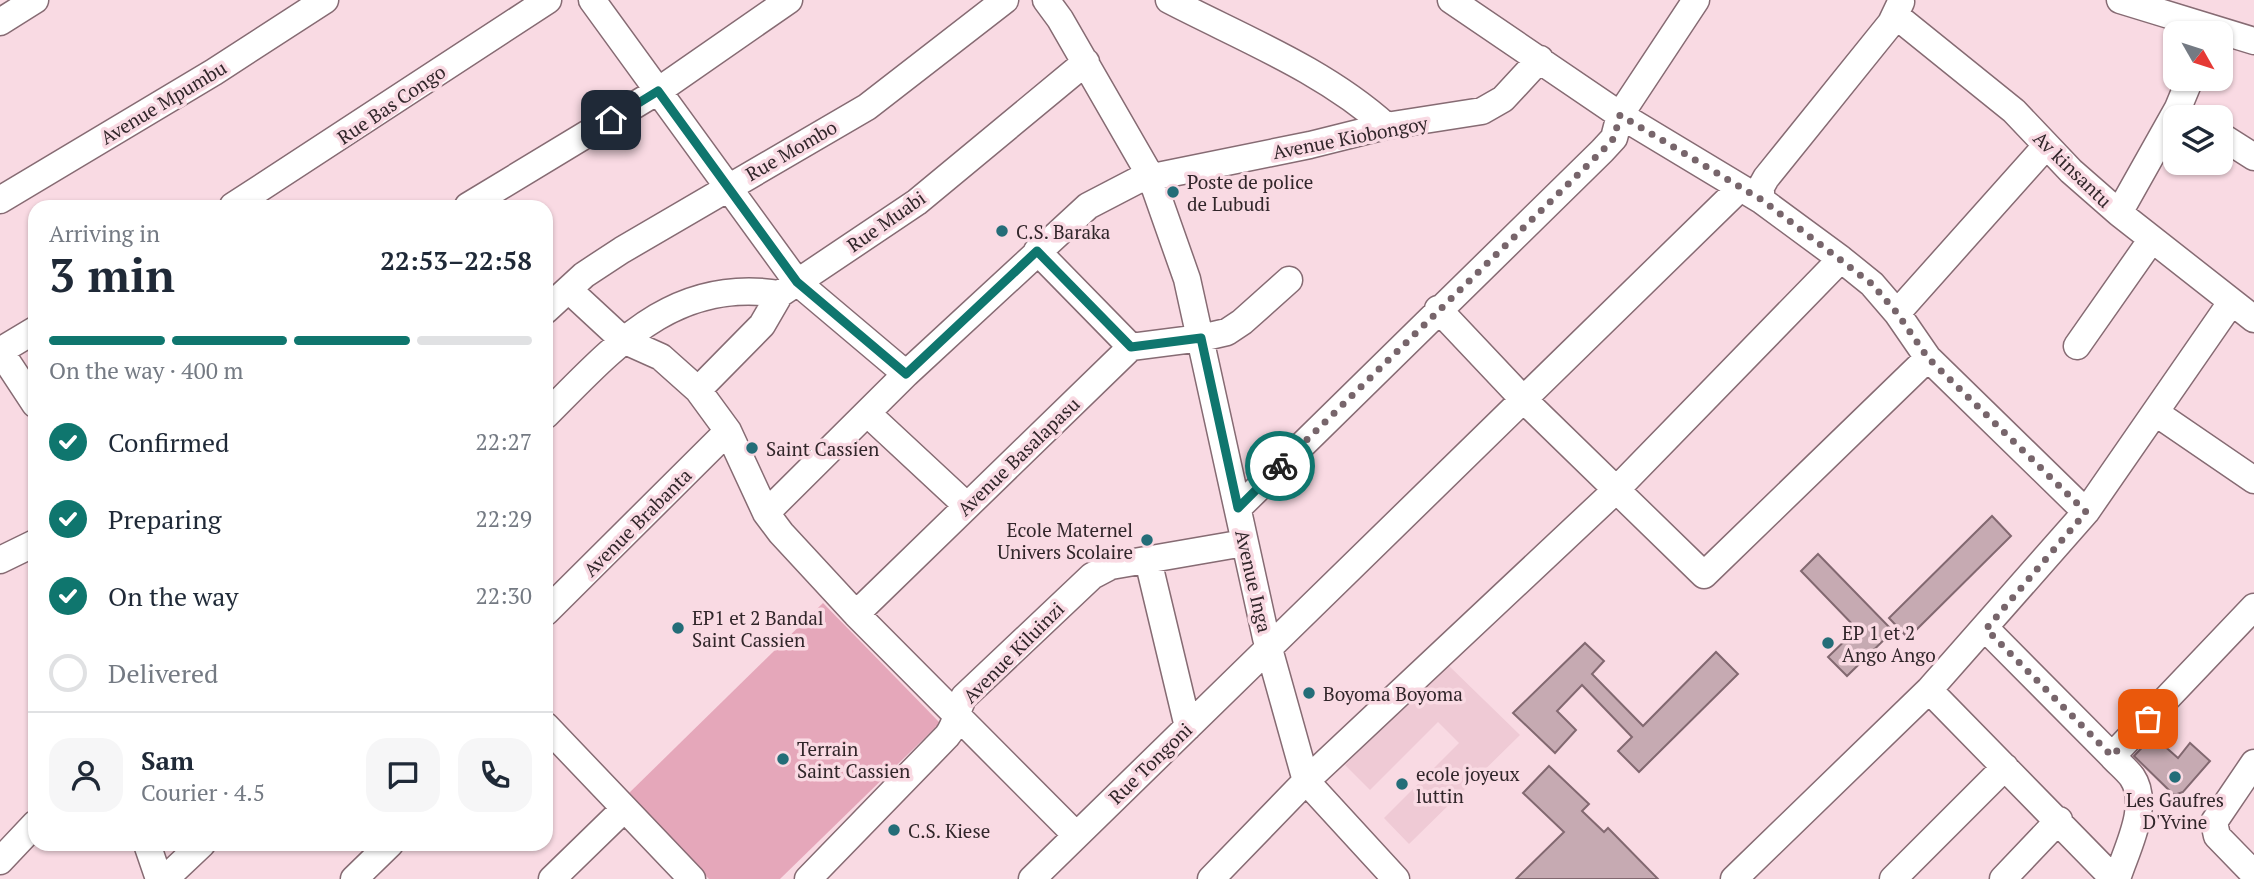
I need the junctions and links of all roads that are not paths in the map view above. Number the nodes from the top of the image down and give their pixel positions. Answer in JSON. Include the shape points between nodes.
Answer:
{"nodes":[{"id":1,"x":35,"y":0,"type":"edge"},
{"id":2,"x":325,"y":0,"type":"edge"},
{"id":3,"x":548,"y":0,"type":"edge"},
{"id":4,"x":592,"y":0,"type":"edge"},
{"id":5,"x":789,"y":0,"type":"edge"},
{"id":6,"x":1005,"y":0,"type":"edge"},
{"id":7,"x":1046,"y":0,"type":"edge"},
{"id":8,"x":1169,"y":0,"type":"edge"},
{"id":9,"x":1452,"y":0,"type":"edge"},
{"id":10,"x":1696,"y":0,"type":"edge"},
{"id":11,"x":2120,"y":0,"type":"edge"},
{"id":12,"x":1898,"y":8,"type":"edge"},
{"id":13,"x":2180,"y":21,"type":"edge"},
{"id":14,"x":0,"y":22,"type":"edge"},
{"id":15,"x":2233,"y":36,"type":"edge"},
{"id":16,"x":2254,"y":41,"type":"edge"},
{"id":17,"x":1541,"y":59,"type":"junction"},
{"id":18,"x":1086,"y":62,"type":"junction"},
{"id":19,"x":658,"y":91,"type":"junction"},
{"id":20,"x":1620,"y":115,"type":"junction"},
{"id":21,"x":1386,"y":126,"type":"junction"},
{"id":22,"x":2233,"y":144,"type":"edge"},
{"id":23,"x":2046,"y":146,"type":"junction"},
{"id":24,"x":2163,"y":146,"type":"edge"},
{"id":25,"x":2254,"y":157,"type":"edge"},
{"id":26,"x":1151,"y":177,"type":"junction"},
{"id":27,"x":726,"y":187,"type":"junction"},
{"id":28,"x":1751,"y":194,"type":"junction"},
{"id":29,"x":0,"y":200,"type":"edge"},
{"id":30,"x":242,"y":200,"type":"edge"},
{"id":31,"x":478,"y":200,"type":"edge"},
{"id":32,"x":2119,"y":213,"type":"junction"},
{"id":33,"x":2152,"y":239,"type":"junction"},
{"id":34,"x":1037,"y":251,"type":"junction"},
{"id":35,"x":1841,"y":259,"type":"junction"},
{"id":36,"x":1289,"y":280,"type":"dead end"},
{"id":37,"x":788,"y":288,"type":"junction"},
{"id":38,"x":569,"y":290,"type":"junction"},
{"id":39,"x":553,"y":304,"type":"edge"},
{"id":40,"x":2230,"y":304,"type":"junction"},
{"id":41,"x":1438,"y":309,"type":"junction"},
{"id":42,"x":1897,"y":313,"type":"junction"},
{"id":43,"x":2254,"y":319,"type":"edge"},
{"id":44,"x":28,"y":334,"type":"edge"},
{"id":45,"x":1201,"y":338,"type":"junction"},
{"id":46,"x":622,"y":340,"type":"junction"},
{"id":47,"x":2077,"y":346,"type":"dead end"},
{"id":48,"x":1131,"y":347,"type":"junction"},
{"id":49,"x":0,"y":351,"type":"edge"},
{"id":50,"x":1928,"y":358,"type":"junction"},
{"id":51,"x":906,"y":374,"type":"junction"},
{"id":52,"x":698,"y":390,"type":"junction"},
{"id":53,"x":28,"y":393,"type":"edge"},
{"id":54,"x":1523,"y":399,"type":"junction"},
{"id":55,"x":553,"y":408,"type":"edge"},
{"id":56,"x":867,"y":413,"type":"junction"},
{"id":57,"x":2156,"y":413,"type":"junction"},
{"id":58,"x":728,"y":431,"type":"junction"},
{"id":59,"x":2254,"y":480,"type":"edge"},
{"id":60,"x":1616,"y":490,"type":"junction"},
{"id":61,"x":966,"y":505,"type":"junction"},
{"id":62,"x":1238,"y":508,"type":"junction"},
{"id":63,"x":2086,"y":512,"type":"junction"},
{"id":64,"x":766,"y":513,"type":"junction"},
{"id":65,"x":1244,"y":543,"type":"junction"},
{"id":66,"x":28,"y":546,"type":"edge"},
{"id":67,"x":0,"y":560,"type":"edge"},
{"id":68,"x":1148,"y":560,"type":"junction"},
{"id":69,"x":553,"y":605,"type":"edge"},
{"id":70,"x":2254,"y":607,"type":"edge"},
{"id":71,"x":856,"y":614,"type":"junction"},
{"id":72,"x":1986,"y":629,"type":"junction"},
{"id":73,"x":1268,"y":646,"type":"junction"},
{"id":74,"x":1929,"y":690,"type":"junction"},
{"id":75,"x":957,"y":717,"type":"junction"},
{"id":76,"x":1188,"y":727,"type":"junction"},
{"id":77,"x":553,"y":733,"type":"edge"},
{"id":78,"x":2112,"y":756,"type":"junction"},
{"id":79,"x":2254,"y":763,"type":"edge"},
{"id":80,"x":2005,"y":767,"type":"junction"},
{"id":81,"x":1306,"y":781,"type":"junction"},
{"id":82,"x":624,"y":809,"type":"junction"},
{"id":83,"x":2059,"y":820,"type":"junction"},
{"id":84,"x":28,"y":831,"type":"edge"},
{"id":85,"x":1076,"y":835,"type":"junction"},
{"id":86,"x":139,"y":851,"type":"edge"},
{"id":87,"x":187,"y":851,"type":"edge"},
{"id":88,"x":383,"y":851,"type":"edge"},
{"id":89,"x":0,"y":861,"type":"edge"},
{"id":90,"x":156,"y":866,"type":"edge"},
{"id":91,"x":2254,"y":874,"type":"edge"},
{"id":92,"x":1041,"y":876,"type":"edge"},
{"id":93,"x":354,"y":879,"type":"edge"},
{"id":94,"x":552,"y":879,"type":"edge"},
{"id":95,"x":692,"y":879,"type":"edge"},
{"id":96,"x":808,"y":879,"type":"edge"},
{"id":97,"x":1211,"y":879,"type":"edge"},
{"id":98,"x":1396,"y":879,"type":"edge"},
{"id":99,"x":1734,"y":879,"type":"edge"},
{"id":100,"x":1894,"y":879,"type":"edge"},
{"id":101,"x":2003,"y":879,"type":"edge"},
{"id":102,"x":2115,"y":879,"type":"edge"}],
"edges":[{"from":1,"to":14,"type":"street"},
{"from":2,"to":29,"type":"street","name":"Avenue Mpumbu"},
{"from":3,"to":30,"type":"street","name":"Rue Bas Congo"},
{"from":4,"to":19,"type":"street"},
{"from":5,"to":19,"type":"street"},
{"from":6,"to":27,"type":"street","name":"Rue Mombo","via":[[867,107]]},
{"from":7,"to":18,"type":"street","name":"Avenue Inga"},
{"from":8,"to":21,"type":"street","via":[[1271,51],[1347,96]]},
{"from":9,"to":17,"type":"street"},
{"from":10,"to":20,"type":"street"},
{"from":11,"to":13,"type":"street"},
{"from":12,"to":23,"type":"street","name":"Av kinsantu","via":[[2014,111]]},
{"from":12,"to":28,"type":"street"},
{"from":15,"to":16,"type":"street"},
{"from":17,"to":20,"type":"street"},
{"from":17,"to":21,"type":"street","name":"Avenue Kiobongoy","via":[[1503,99],[1482,111]]},
{"from":18,"to":26,"type":"street","name":"Avenue Inga"},
{"from":18,"to":37,"type":"street","name":"Rue Muabi","via":[[917,202]]},
{"from":19,"to":27,"type":"street"},
{"from":19,"to":31,"type":"street"},
{"from":20,"to":28,"type":"street"},
{"from":20,"to":41,"type":"street","via":[[1614,138],[1602,151]]},
{"from":21,"to":26,"type":"street","name":"Avenue Kiobongoy"},
{"from":22,"to":25,"type":"street"},
{"from":23,"to":32,"type":"street","name":"Av kinsantu"},
{"from":23,"to":42,"type":"street"},
{"from":24,"to":32,"type":"street"},
{"from":26,"to":34,"type":"street","name":"Avenue Kiobongoy","via":[[1088,206]]},
{"from":26,"to":45,"type":"street","name":"Avenue Inga","via":[[1187,279]]},
{"from":27,"to":37,"type":"street"},
{"from":27,"to":38,"type":"street","name":"Rue Mombo","via":[[622,250]]},
{"from":28,"to":35,"type":"street"},
{"from":28,"to":54,"type":"street","name":"Rue Tongoni"},
{"from":32,"to":33,"type":"street","name":"Av kinsantu"},
{"from":33,"to":40,"type":"street","name":"Av kinsantu"},
{"from":33,"to":47,"type":"street"},
{"from":34,"to":48,"type":"street"},
{"from":34,"to":51,"type":"street","name":"Avenue Kiobongoy"},
{"from":35,"to":42,"type":"street","via":[[1872,284]]},
{"from":35,"to":60,"type":"street"},
{"from":36,"to":45,"type":"street","via":[[1235,328]]},
{"from":37,"to":46,"type":"street","via":[[708,294],[658,314]]},
{"from":37,"to":51,"type":"street"},
{"from":37,"to":52,"type":"street","name":"Rue Muabi","via":[[762,325]]},
{"from":38,"to":39,"type":"street","name":"Rue Mombo"},
{"from":38,"to":46,"type":"street"},
{"from":40,"to":43,"type":"street","name":"Av kinsantu"},
{"from":40,"to":57,"type":"street"},
{"from":41,"to":54,"type":"street"},
{"from":41,"to":62,"type":"street"},
{"from":42,"to":50,"type":"street"},
{"from":44,"to":49,"type":"street"},
{"from":45,"to":48,"type":"street"},
{"from":45,"to":62,"type":"street","name":"Avenue Inga"},
{"from":46,"to":52,"type":"street","via":[[661,356]]},
{"from":46,"to":55,"type":"street"},
{"from":48,"to":61,"type":"street","name":"Avenue Basalapasu"},
{"from":49,"to":53,"type":"street"},
{"from":50,"to":60,"type":"street","via":[[1704,575]]},
{"from":50,"to":63,"type":"street"},
{"from":51,"to":56,"type":"street","name":"Avenue Kiobongoy"},
{"from":52,"to":58,"type":"street"},
{"from":54,"to":60,"type":"street"},
{"from":54,"to":73,"type":"street","name":"Rue Tongoni"},
{"from":56,"to":61,"type":"street"},
{"from":56,"to":64,"type":"street","name":"Avenue Kiobongoy"},
{"from":57,"to":59,"type":"street"},
{"from":57,"to":63,"type":"street"},
{"from":58,"to":64,"type":"street"},
{"from":58,"to":69,"type":"street","name":"Avenue Brabanta"},
{"from":60,"to":81,"type":"street"},
{"from":61,"to":71,"type":"street","name":"Avenue Basalapasu"},
{"from":62,"to":65,"type":"street","name":"Avenue Inga"},
{"from":63,"to":72,"type":"street"},
{"from":64,"to":71,"type":"street"},
{"from":65,"to":68,"type":"street","name":"Avenue Kiluinzi"},
{"from":65,"to":73,"type":"street","name":"Avenue Inga"},
{"from":66,"to":67,"type":"street"},
{"from":68,"to":75,"type":"street","name":"Avenue Kiluinzi","via":[[1111,566],[1073,592],[964,697]]},
{"from":68,"to":76,"type":"street"},
{"from":70,"to":78,"type":"street"},
{"from":71,"to":75,"type":"street"},
{"from":72,"to":74,"type":"street"},
{"from":72,"to":78,"type":"street"},
{"from":73,"to":76,"type":"street","name":"Rue Tongoni"},
{"from":73,"to":81,"type":"street","name":"Avenue Inga"},
{"from":74,"to":80,"type":"street"},
{"from":74,"to":99,"type":"street"},
{"from":75,"to":85,"type":"street"},
{"from":75,"to":96,"type":"street","name":"Avenue Kiluinzi","via":[[947,736]]},
{"from":76,"to":85,"type":"street","name":"Rue Tongoni"},
{"from":77,"to":82,"type":"street"},
{"from":78,"to":102,"type":"street","via":[[2132,778],[2139,797],[2137,818]]},
{"from":79,"to":91,"type":"street","via":[[2214,822],[2217,836]]},
{"from":80,"to":83,"type":"street"},
{"from":80,"to":100,"type":"street"},
{"from":81,"to":97,"type":"street"},
{"from":81,"to":98,"type":"street","name":"Avenue Inga"},
{"from":82,"to":94,"type":"street"},
{"from":82,"to":95,"type":"street"},
{"from":83,"to":101,"type":"street"},
{"from":83,"to":102,"type":"street"},
{"from":84,"to":89,"type":"street"},
{"from":85,"to":92,"type":"street","name":"Rue Tongoni"},
{"from":86,"to":90,"type":"street"},
{"from":87,"to":90,"type":"street"},
{"from":88,"to":93,"type":"street"}]}
